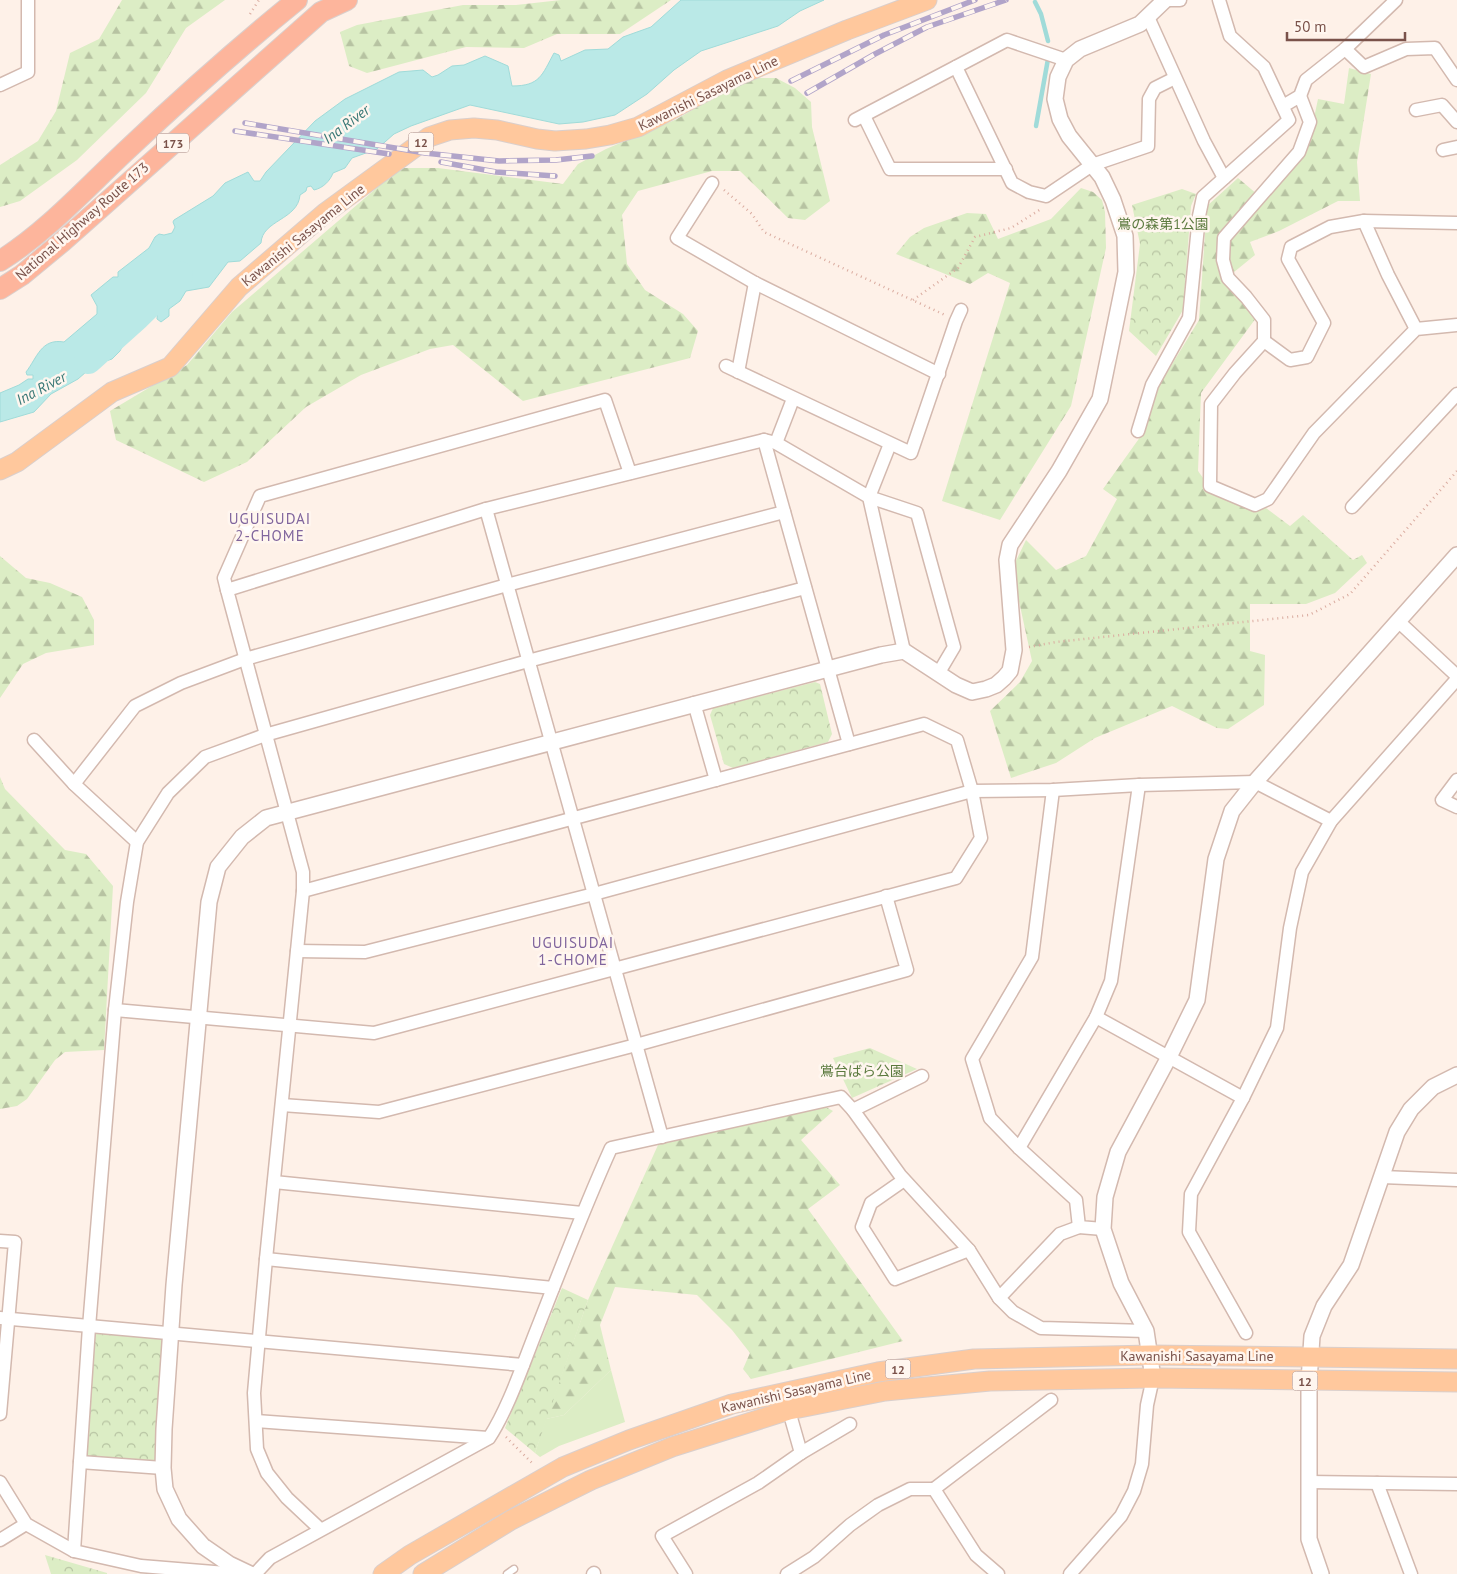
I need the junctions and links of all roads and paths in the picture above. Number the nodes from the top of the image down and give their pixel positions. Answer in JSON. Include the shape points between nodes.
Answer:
{"nodes":[{"id":1,"x":28,"y":0,"type":"edge"},
{"id":2,"x":259,"y":0,"type":"edge"},
{"id":3,"x":297,"y":0,"type":"edge"},
{"id":4,"x":347,"y":0,"type":"edge"},
{"id":5,"x":927,"y":0,"type":"edge"},
{"id":6,"x":1165,"y":0,"type":"edge"},
{"id":7,"x":1180,"y":0,"type":"edge"},
{"id":8,"x":1219,"y":0,"type":"edge"},
{"id":9,"x":1396,"y":0,"type":"edge"},
{"id":10,"x":250,"y":14,"type":"dead end"},
{"id":11,"x":1148,"y":17,"type":"junction"},
{"id":12,"x":1345,"y":50,"type":"junction"},
{"id":13,"x":1066,"y":60,"type":"junction"},
{"id":14,"x":956,"y":67,"type":"junction"},
{"id":15,"x":1175,"y":78,"type":"junction"},
{"id":16,"x":1457,"y":80,"type":"edge"},
{"id":17,"x":0,"y":85,"type":"edge"},
{"id":18,"x":1300,"y":96,"type":"junction"},
{"id":19,"x":1283,"y":106,"type":"junction"},
{"id":20,"x":1416,"y":110,"type":"dead end"},
{"id":21,"x":1457,"y":122,"type":"edge"},
{"id":22,"x":1457,"y":147,"type":"edge"},
{"id":23,"x":1443,"y":150,"type":"dead end"},
{"id":24,"x":1092,"y":165,"type":"junction"},
{"id":25,"x":1006,"y":169,"type":"junction"},
{"id":26,"x":1224,"y":178,"type":"junction"},
{"id":27,"x":712,"y":183,"type":"joint"},
{"id":28,"x":1042,"y":208,"type":"dead end"},
{"id":29,"x":1364,"y":221,"type":"junction"},
{"id":30,"x":1457,"y":223,"type":"edge"},
{"id":31,"x":0,"y":261,"type":"edge"},
{"id":32,"x":754,"y":283,"type":"junction"},
{"id":33,"x":0,"y":289,"type":"edge"},
{"id":34,"x":913,"y":300,"type":"junction"},
{"id":35,"x":959,"y":316,"type":"joint"},
{"id":36,"x":1457,"y":325,"type":"edge"},
{"id":37,"x":1416,"y":329,"type":"junction"},
{"id":38,"x":1264,"y":341,"type":"junction"},
{"id":39,"x":726,"y":366,"type":"dead end"},
{"id":40,"x":738,"y":372,"type":"junction"},
{"id":41,"x":939,"y":374,"type":"junction"},
{"id":42,"x":1457,"y":394,"type":"edge"},
{"id":43,"x":794,"y":399,"type":"junction"},
{"id":44,"x":1138,"y":431,"type":"dead end"},
{"id":45,"x":770,"y":441,"type":"junction"},
{"id":46,"x":890,"y":444,"type":"junction"},
{"id":47,"x":0,"y":470,"type":"edge"},
{"id":48,"x":1457,"y":471,"type":"edge"},
{"id":49,"x":630,"y":473,"type":"junction"},
{"id":50,"x":869,"y":497,"type":"junction"},
{"id":51,"x":1352,"y":507,"type":"dead end"},
{"id":52,"x":486,"y":509,"type":"junction"},
{"id":53,"x":784,"y":512,"type":"junction"},
{"id":54,"x":1457,"y":554,"type":"edge"},
{"id":55,"x":507,"y":585,"type":"junction"},
{"id":56,"x":805,"y":588,"type":"junction"},
{"id":57,"x":228,"y":590,"type":"junction"},
{"id":58,"x":1398,"y":621,"type":"junction"},
{"id":59,"x":1014,"y":650,"type":"junction"},
{"id":60,"x":904,"y":651,"type":"junction"},
{"id":61,"x":245,"y":659,"type":"junction"},
{"id":62,"x":528,"y":661,"type":"junction"},
{"id":63,"x":827,"y":668,"type":"junction"},
{"id":64,"x":938,"y":674,"type":"junction"},
{"id":65,"x":1457,"y":677,"type":"edge"},
{"id":66,"x":694,"y":704,"type":"junction"},
{"id":67,"x":265,"y":735,"type":"junction"},
{"id":68,"x":34,"y":740,"type":"dead end"},
{"id":69,"x":550,"y":742,"type":"junction"},
{"id":70,"x":849,"y":744,"type":"junction"},
{"id":71,"x":716,"y":780,"type":"junction"},
{"id":72,"x":1457,"y":780,"type":"edge"},
{"id":73,"x":1254,"y":782,"type":"junction"},
{"id":74,"x":74,"y":784,"type":"junction"},
{"id":75,"x":1139,"y":785,"type":"junction"},
{"id":76,"x":1053,"y":790,"type":"junction"},
{"id":77,"x":972,"y":791,"type":"junction"},
{"id":78,"x":1457,"y":807,"type":"edge"},
{"id":79,"x":285,"y":812,"type":"junction"},
{"id":80,"x":572,"y":818,"type":"junction"},
{"id":81,"x":1331,"y":821,"type":"junction"},
{"id":82,"x":136,"y":842,"type":"junction"},
{"id":83,"x":302,"y":891,"type":"junction"},
{"id":84,"x":594,"y":894,"type":"junction"},
{"id":85,"x":886,"y":896,"type":"junction"},
{"id":86,"x":297,"y":951,"type":"junction"},
{"id":87,"x":614,"y":968,"type":"junction"},
{"id":88,"x":115,"y":1010,"type":"junction"},
{"id":89,"x":198,"y":1016,"type":"junction"},
{"id":90,"x":1096,"y":1017,"type":"junction"},
{"id":91,"x":290,"y":1026,"type":"junction"},
{"id":92,"x":636,"y":1044,"type":"junction"},
{"id":93,"x":1169,"y":1057,"type":"junction"},
{"id":94,"x":1457,"y":1075,"type":"edge"},
{"id":95,"x":922,"y":1076,"type":"dead end"},
{"id":96,"x":1243,"y":1098,"type":"junction"},
{"id":97,"x":282,"y":1105,"type":"junction"},
{"id":98,"x":854,"y":1110,"type":"junction"},
{"id":99,"x":662,"y":1137,"type":"junction"},
{"id":100,"x":1019,"y":1148,"type":"junction"},
{"id":101,"x":1382,"y":1177,"type":"junction"},
{"id":102,"x":904,"y":1180,"type":"junction"},
{"id":103,"x":1457,"y":1180,"type":"edge"},
{"id":104,"x":274,"y":1182,"type":"junction"},
{"id":105,"x":582,"y":1213,"type":"junction"},
{"id":106,"x":1079,"y":1227,"type":"junction"},
{"id":107,"x":1103,"y":1229,"type":"junction"},
{"id":108,"x":0,"y":1240,"type":"edge"},
{"id":109,"x":968,"y":1250,"type":"junction"},
{"id":110,"x":266,"y":1259,"type":"junction"},
{"id":111,"x":553,"y":1288,"type":"junction"},
{"id":112,"x":1000,"y":1298,"type":"junction"},
{"id":113,"x":5,"y":1319,"type":"edge"},
{"id":114,"x":89,"y":1327,"type":"junction"},
{"id":115,"x":1146,"y":1331,"type":"junction"},
{"id":116,"x":1246,"y":1333,"type":"dead end"},
{"id":117,"x":170,"y":1334,"type":"junction"},
{"id":118,"x":259,"y":1341,"type":"junction"},
{"id":119,"x":1151,"y":1355,"type":"junction"},
{"id":120,"x":1309,"y":1356,"type":"junction"},
{"id":121,"x":1457,"y":1359,"type":"edge"},
{"id":122,"x":522,"y":1365,"type":"junction"},
{"id":123,"x":1153,"y":1378,"type":"junction"},
{"id":124,"x":1309,"y":1381,"type":"junction"},
{"id":125,"x":1457,"y":1382,"type":"edge"},
{"id":126,"x":783,"y":1392,"type":"junction"},
{"id":127,"x":1051,"y":1400,"type":"dead end"},
{"id":128,"x":789,"y":1410,"type":"junction"},
{"id":129,"x":0,"y":1414,"type":"edge"},
{"id":130,"x":256,"y":1421,"type":"junction"},
{"id":131,"x":850,"y":1424,"type":"dead end"},
{"id":132,"x":492,"y":1432,"type":"junction"},
{"id":133,"x":801,"y":1453,"type":"junction"},
{"id":134,"x":80,"y":1462,"type":"junction"},
{"id":135,"x":536,"y":1466,"type":"dead end"},
{"id":136,"x":163,"y":1468,"type":"junction"},
{"id":137,"x":0,"y":1482,"type":"edge"},
{"id":138,"x":1308,"y":1482,"type":"junction"},
{"id":139,"x":1377,"y":1483,"type":"junction"},
{"id":140,"x":1457,"y":1484,"type":"edge"},
{"id":141,"x":934,"y":1489,"type":"junction"},
{"id":142,"x":26,"y":1524,"type":"junction"},
{"id":143,"x":320,"y":1529,"type":"junction"},
{"id":144,"x":0,"y":1540,"type":"edge"},
{"id":145,"x":74,"y":1551,"type":"junction"},
{"id":146,"x":514,"y":1569,"type":"dead end"},
{"id":147,"x":141,"y":1570,"type":"edge"},
{"id":148,"x":238,"y":1574,"type":"edge"},
{"id":149,"x":250,"y":1574,"type":"edge"},
{"id":150,"x":255,"y":1574,"type":"edge"},
{"id":151,"x":383,"y":1574,"type":"edge"},
{"id":152,"x":423,"y":1574,"type":"edge"},
{"id":153,"x":507,"y":1574,"type":"edge"},
{"id":154,"x":686,"y":1574,"type":"edge"},
{"id":155,"x":787,"y":1574,"type":"edge"},
{"id":156,"x":998,"y":1574,"type":"edge"},
{"id":157,"x":1070,"y":1574,"type":"edge"},
{"id":158,"x":1321,"y":1574,"type":"edge"},
{"id":159,"x":1411,"y":1574,"type":"edge"}],
"edges":[{"from":1,"to":17,"type":"street","via":[[28,72]]},
{"from":2,"to":10,"type":"path"},
{"from":3,"to":31,"type":"highway","name":"National Highway Route 173","number":"173","via":[[131,146],[54,220]]},
{"from":4,"to":33,"type":"highway","name":"National Highway Route 173","number":"173","via":[[321,12],[55,247]]},
{"from":5,"to":47,"type":"main road","name":"Kawanishi Sasayama Line","number":"12","via":[[727,80],[638,127],[610,135],[555,141],[474,128],[450,130],[429,137],[325,213],[239,286],[170,367],[112,392],[17,462]]},
{"from":6,"to":7,"type":"street"},
{"from":6,"to":11,"type":"street"},
{"from":8,"to":19,"type":"street","via":[[1230,36],[1264,68]]},
{"from":9,"to":12,"type":"street"},
{"from":11,"to":13,"type":"street","via":[[1140,24],[1080,49]]},
{"from":11,"to":15,"type":"street"},
{"from":12,"to":16,"type":"street","via":[[1364,67],[1406,49],[1435,48]]},
{"from":12,"to":18,"type":"street","via":[[1306,80]]},
{"from":13,"to":14,"type":"street","via":[[1007,40]]},
{"from":13,"to":24,"type":"street","via":[[1058,77],[1055,98],[1060,119]]},
{"from":14,"to":25,"type":"street"},
{"from":14,"to":25,"type":"street","via":[[860,118],[890,169]]},
{"from":15,"to":24,"type":"street","via":[[1155,88],[1148,98],[1148,146]]},
{"from":15,"to":26,"type":"street"},
{"from":18,"to":19,"type":"street"},
{"from":18,"to":38,"type":"street","via":[[1310,122],[1299,152],[1224,238],[1223,260],[1228,278],[1264,320]]},
{"from":19,"to":26,"type":"street","via":[[1289,120]]},
{"from":20,"to":21,"type":"street","via":[[1442,105]]},
{"from":22,"to":23,"type":"street"},
{"from":24,"to":25,"type":"street","via":[[1046,196],[1028,192],[1012,183]]},
{"from":24,"to":59,"type":"street","via":[[1114,200],[1125,236],[1126,272],[1100,399],[1059,471],[1010,545],[1008,560]]},
{"from":26,"to":44,"type":"street","via":[[1203,198],[1189,318],[1152,385]]},
{"from":27,"to":32,"type":"street","via":[[677,238]]},
{"from":27,"to":34,"type":"path","via":[[752,214],[764,232]]},
{"from":28,"to":34,"type":"path","via":[[1011,228],[975,237],[958,268]]},
{"from":29,"to":30,"type":"street"},
{"from":29,"to":37,"type":"street"},
{"from":29,"to":38,"type":"street","via":[[1330,227],[1291,247],[1288,259],[1324,323],[1307,357],[1290,360]]},
{"from":32,"to":40,"type":"street"},
{"from":32,"to":41,"type":"street"},
{"from":34,"to":35,"type":"path"},
{"from":35,"to":41,"type":"street"},
{"from":36,"to":37,"type":"street"},
{"from":37,"to":38,"type":"street","via":[[1314,433],[1268,499],[1255,504],[1210,486],[1211,404]]},
{"from":39,"to":40,"type":"street"},
{"from":40,"to":43,"type":"street"},
{"from":41,"to":46,"type":"street","via":[[911,453]]},
{"from":42,"to":51,"type":"street"},
{"from":43,"to":45,"type":"street"},
{"from":43,"to":46,"type":"street"},
{"from":45,"to":49,"type":"street"},
{"from":45,"to":50,"type":"street"},
{"from":45,"to":53,"type":"street"},
{"from":46,"to":50,"type":"street"},
{"from":48,"to":59,"type":"path","via":[[1350,594],[1309,615],[1056,642]]},
{"from":49,"to":52,"type":"street"},
{"from":49,"to":57,"type":"street","via":[[605,400],[260,496],[224,578]]},
{"from":50,"to":60,"type":"street"},
{"from":50,"to":64,"type":"street","via":[[917,513],[954,647]]},
{"from":52,"to":55,"type":"street"},
{"from":52,"to":57,"type":"street"},
{"from":53,"to":55,"type":"street"},
{"from":53,"to":56,"type":"street"},
{"from":54,"to":58,"type":"street"},
{"from":55,"to":61,"type":"street"},
{"from":55,"to":62,"type":"street"},
{"from":56,"to":62,"type":"street"},
{"from":56,"to":63,"type":"street"},
{"from":57,"to":61,"type":"street"},
{"from":58,"to":65,"type":"street"},
{"from":58,"to":73,"type":"street"},
{"from":59,"to":64,"type":"street","via":[[1010,671],[1004,678],[977,692],[966,691]]},
{"from":60,"to":63,"type":"street"},
{"from":60,"to":64,"type":"street"},
{"from":61,"to":67,"type":"street"},
{"from":61,"to":74,"type":"street","via":[[182,683],[135,706]]},
{"from":62,"to":67,"type":"street"},
{"from":62,"to":69,"type":"street"},
{"from":63,"to":66,"type":"street"},
{"from":63,"to":70,"type":"street"},
{"from":65,"to":81,"type":"street"},
{"from":66,"to":69,"type":"street"},
{"from":66,"to":71,"type":"street"},
{"from":67,"to":79,"type":"street"},
{"from":67,"to":82,"type":"street","via":[[205,757],[168,793]]},
{"from":68,"to":74,"type":"street"},
{"from":69,"to":79,"type":"street"},
{"from":69,"to":80,"type":"street"},
{"from":70,"to":71,"type":"street"},
{"from":70,"to":77,"type":"street","via":[[924,724],[957,740]]},
{"from":71,"to":80,"type":"street"},
{"from":72,"to":78,"type":"street","via":[[1442,800]]},
{"from":73,"to":75,"type":"street"},
{"from":73,"to":81,"type":"street"},
{"from":73,"to":93,"type":"street","via":[[1232,811],[1216,859],[1197,1000]]},
{"from":74,"to":82,"type":"street"},
{"from":75,"to":76,"type":"street"},
{"from":75,"to":90,"type":"street","via":[[1111,981]]},
{"from":76,"to":77,"type":"street"},
{"from":76,"to":100,"type":"street","via":[[1032,956],[972,1059],[990,1118]]},
{"from":77,"to":84,"type":"street"},
{"from":77,"to":85,"type":"street","via":[[981,838],[956,878]]},
{"from":79,"to":83,"type":"street","via":[[302,872]]},
{"from":79,"to":89,"type":"street","via":[[266,818],[242,837],[218,867],[209,902]]},
{"from":80,"to":83,"type":"street"},
{"from":80,"to":84,"type":"street"},
{"from":81,"to":96,"type":"street","via":[[1302,872],[1290,928],[1277,1028]]},
{"from":82,"to":88,"type":"street"},
{"from":83,"to":86,"type":"street"},
{"from":84,"to":86,"type":"street","via":[[365,952]]},
{"from":84,"to":87,"type":"street"},
{"from":85,"to":87,"type":"street"},
{"from":85,"to":92,"type":"street","via":[[907,970]]},
{"from":86,"to":91,"type":"street"},
{"from":87,"to":91,"type":"street","via":[[374,1033]]},
{"from":87,"to":92,"type":"street"},
{"from":88,"to":89,"type":"street"},
{"from":88,"to":114,"type":"street"},
{"from":89,"to":91,"type":"street"},
{"from":89,"to":117,"type":"street"},
{"from":90,"to":93,"type":"street"},
{"from":90,"to":100,"type":"street"},
{"from":91,"to":97,"type":"street"},
{"from":92,"to":97,"type":"street","via":[[379,1112]]},
{"from":92,"to":99,"type":"street"},
{"from":93,"to":96,"type":"street"},
{"from":93,"to":107,"type":"street","via":[[1118,1152],[1105,1197]]},
{"from":94,"to":101,"type":"street","via":[[1433,1087],[1411,1109],[1397,1132]]},
{"from":95,"to":98,"type":"street"},
{"from":96,"to":116,"type":"street","via":[[1191,1194],[1189,1232]]},
{"from":97,"to":104,"type":"street"},
{"from":98,"to":99,"type":"street","via":[[841,1097]]},
{"from":98,"to":102,"type":"street"},
{"from":99,"to":105,"type":"street","via":[[611,1148]]},
{"from":100,"to":106,"type":"street","via":[[1076,1200]]},
{"from":101,"to":103,"type":"street"},
{"from":101,"to":120,"type":"street","via":[[1351,1265],[1324,1306],[1312,1336]]},
{"from":102,"to":109,"type":"street"},
{"from":102,"to":109,"type":"street","via":[[871,1203],[862,1227],[895,1279]]},
{"from":104,"to":105,"type":"street"},
{"from":104,"to":110,"type":"street"},
{"from":105,"to":111,"type":"street"},
{"from":106,"to":107,"type":"street"},
{"from":106,"to":112,"type":"street","via":[[1060,1234]]},
{"from":107,"to":115,"type":"street","via":[[1121,1283]]},
{"from":108,"to":113,"type":"street","via":[[15,1242]]},
{"from":109,"to":112,"type":"street"},
{"from":110,"to":111,"type":"street"},
{"from":110,"to":118,"type":"street"},
{"from":111,"to":122,"type":"street"},
{"from":112,"to":115,"type":"street","via":[[1013,1312],[1041,1328]]},
{"from":113,"to":114,"type":"street"},
{"from":113,"to":129,"type":"street"},
{"from":114,"to":117,"type":"street"},
{"from":114,"to":134,"type":"street"},
{"from":115,"to":119,"type":"street"},
{"from":117,"to":118,"type":"street"},
{"from":117,"to":136,"type":"street"},
{"from":118,"to":122,"type":"street"},
{"from":118,"to":130,"type":"street","via":[[254,1393]]},
{"from":119,"to":120,"type":"main road","name":"Kawanishi Sasayama Line","number":"12"},
{"from":119,"to":123,"type":"street"},
{"from":119,"to":126,"type":"main road","name":"Kawanishi Sasayama Line","number":"12","via":[[974,1359],[878,1372]]},
{"from":120,"to":121,"type":"main road","name":"Kawanishi Sasayama Line","number":"12"},
{"from":120,"to":124,"type":"street"},
{"from":122,"to":132,"type":"street"},
{"from":123,"to":124,"type":"main road","name":"Kawanishi Sasayama Line","number":"12"},
{"from":123,"to":128,"type":"main road","name":"Kawanishi Sasayama Line","number":"12","via":[[990,1380],[885,1391]]},
{"from":123,"to":157,"type":"street","via":[[1147,1404],[1142,1464],[1134,1491],[1121,1516]]},
{"from":124,"to":125,"type":"main road","name":"Kawanishi Sasayama Line","number":"12"},
{"from":124,"to":138,"type":"street"},
{"from":126,"to":128,"type":"street"},
{"from":126,"to":151,"type":"main road","name":"Kawanishi Sasayama Line","number":"12","via":[[732,1404],[563,1467],[410,1555]]},
{"from":127,"to":141,"type":"street"},
{"from":128,"to":133,"type":"street"},
{"from":128,"to":152,"type":"main road","name":"Kawanishi Sasayama Line","number":"12","via":[[672,1447],[591,1480],[511,1520]]},
{"from":130,"to":132,"type":"street"},
{"from":130,"to":143,"type":"street","via":[[257,1449],[267,1474]]},
{"from":131,"to":133,"type":"street"},
{"from":132,"to":135,"type":"path"},
{"from":132,"to":143,"type":"street"},
{"from":133,"to":154,"type":"street","via":[[758,1483],[662,1536]]},
{"from":134,"to":136,"type":"street"},
{"from":134,"to":145,"type":"street"},
{"from":136,"to":149,"type":"street","via":[[165,1489],[179,1520],[202,1546]]},
{"from":137,"to":142,"type":"street"},
{"from":138,"to":139,"type":"street"},
{"from":138,"to":158,"type":"street","via":[[1308,1539]]},
{"from":139,"to":140,"type":"street"},
{"from":139,"to":159,"type":"street"},
{"from":141,"to":155,"type":"street","via":[[910,1489],[878,1505]]},
{"from":141,"to":156,"type":"street","via":[[976,1555]]},
{"from":142,"to":144,"type":"street"},
{"from":142,"to":145,"type":"street"},
{"from":143,"to":150,"type":"street","via":[[270,1558]]},
{"from":145,"to":147,"type":"street"},
{"from":146,"to":153,"type":"lane"},
{"from":147,"to":148,"type":"street"}]}
